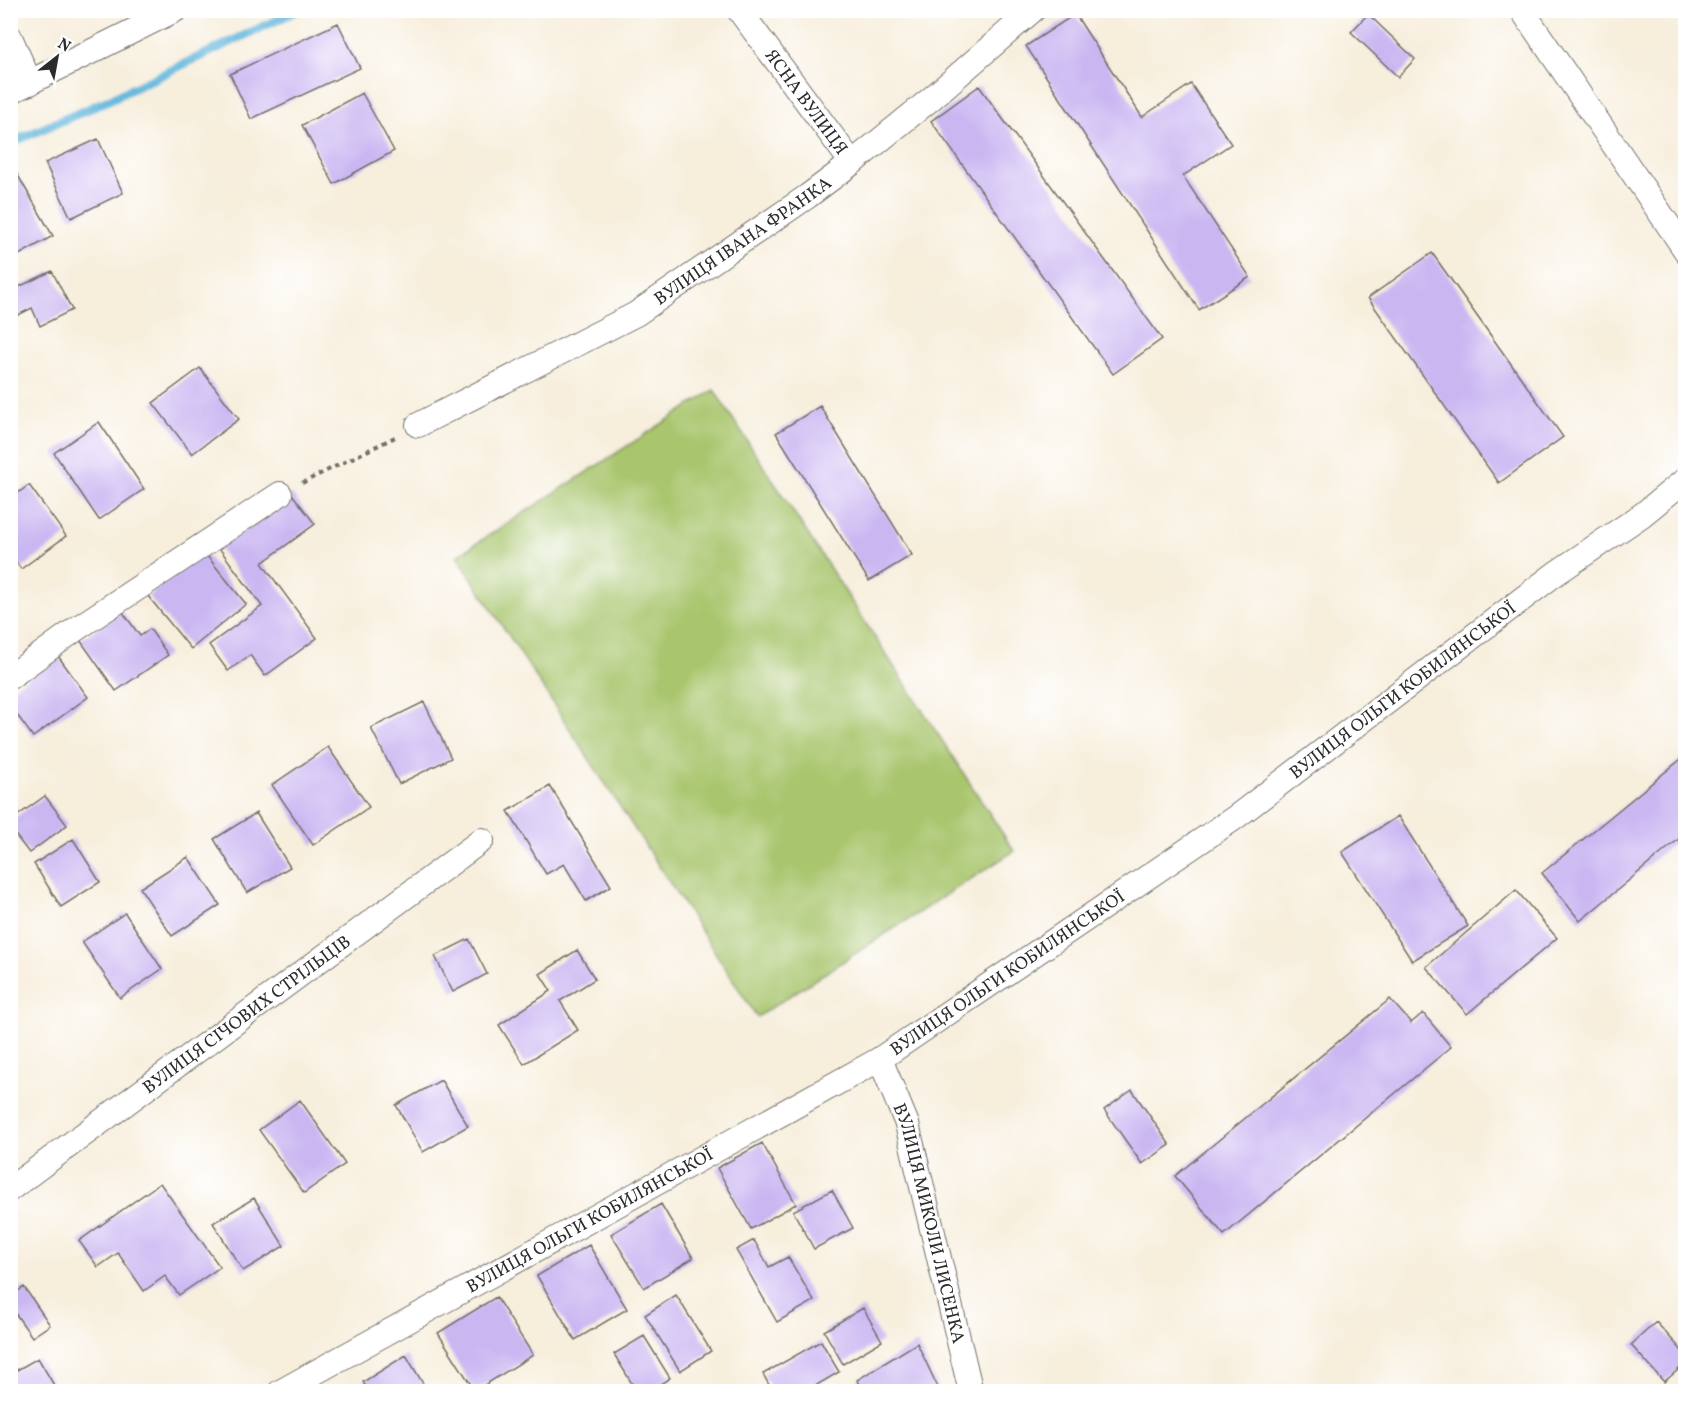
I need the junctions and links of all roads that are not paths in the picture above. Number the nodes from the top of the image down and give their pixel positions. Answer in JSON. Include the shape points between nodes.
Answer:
{"nodes":[{"id":1,"x":175,"y":10,"type":"edge"},
{"id":2,"x":739,"y":10,"type":"edge"},
{"id":3,"x":1033,"y":10,"type":"edge"},
{"id":4,"x":1522,"y":10,"type":"edge"},
{"id":5,"x":10,"y":37,"type":"edge"},
{"id":6,"x":20,"y":87,"type":"edge"},
{"id":7,"x":852,"y":163,"type":"junction"},
{"id":8,"x":1686,"y":251,"type":"edge"},
{"id":9,"x":418,"y":425,"type":"road end"},
{"id":10,"x":1686,"y":479,"type":"edge"},
{"id":11,"x":280,"y":494,"type":"road end"},
{"id":12,"x":10,"y":676,"type":"edge"},
{"id":13,"x":482,"y":840,"type":"dead end"},
{"id":14,"x":880,"y":1059,"type":"junction"},
{"id":15,"x":10,"y":1190,"type":"edge"},
{"id":16,"x":280,"y":1392,"type":"edge"},
{"id":17,"x":971,"y":1392,"type":"edge"}],
"edges":[{"from":1,"to":6,"type":"street"},
{"from":2,"to":7,"type":"street","name":"ЯСНА ВУЛИЦЯ"},
{"from":3,"to":7,"type":"street","name":"ВУЛИЦЯ ІВАНА ФРАНКА"},
{"from":4,"to":8,"type":"street"},
{"from":5,"to":6,"type":"street"},
{"from":7,"to":9,"type":"street","name":"ВУЛИЦЯ ІВАНА ФРАНКА","via":[[636,314]]},
{"from":10,"to":14,"type":"street","name":"ВУЛИЦЯ ОЛЬГИ КОБИЛЯНСЬКОЇ","via":[[1642,515],[1545,581],[1236,817]]},
{"from":11,"to":12,"type":"street"},
{"from":13,"to":15,"type":"street","name":"ВУЛИЦЯ СІЧОВИХ СТРІЛЬЦІВ"},
{"from":14,"to":16,"type":"street","name":"ВУЛИЦЯ ОЛЬГИ КОБИЛЯНСЬКОЇ"},
{"from":14,"to":17,"type":"street","name":"ВУЛИЦЯ МИКОЛИ ЛИСЕНКА","via":[[907,1124]]}]}
